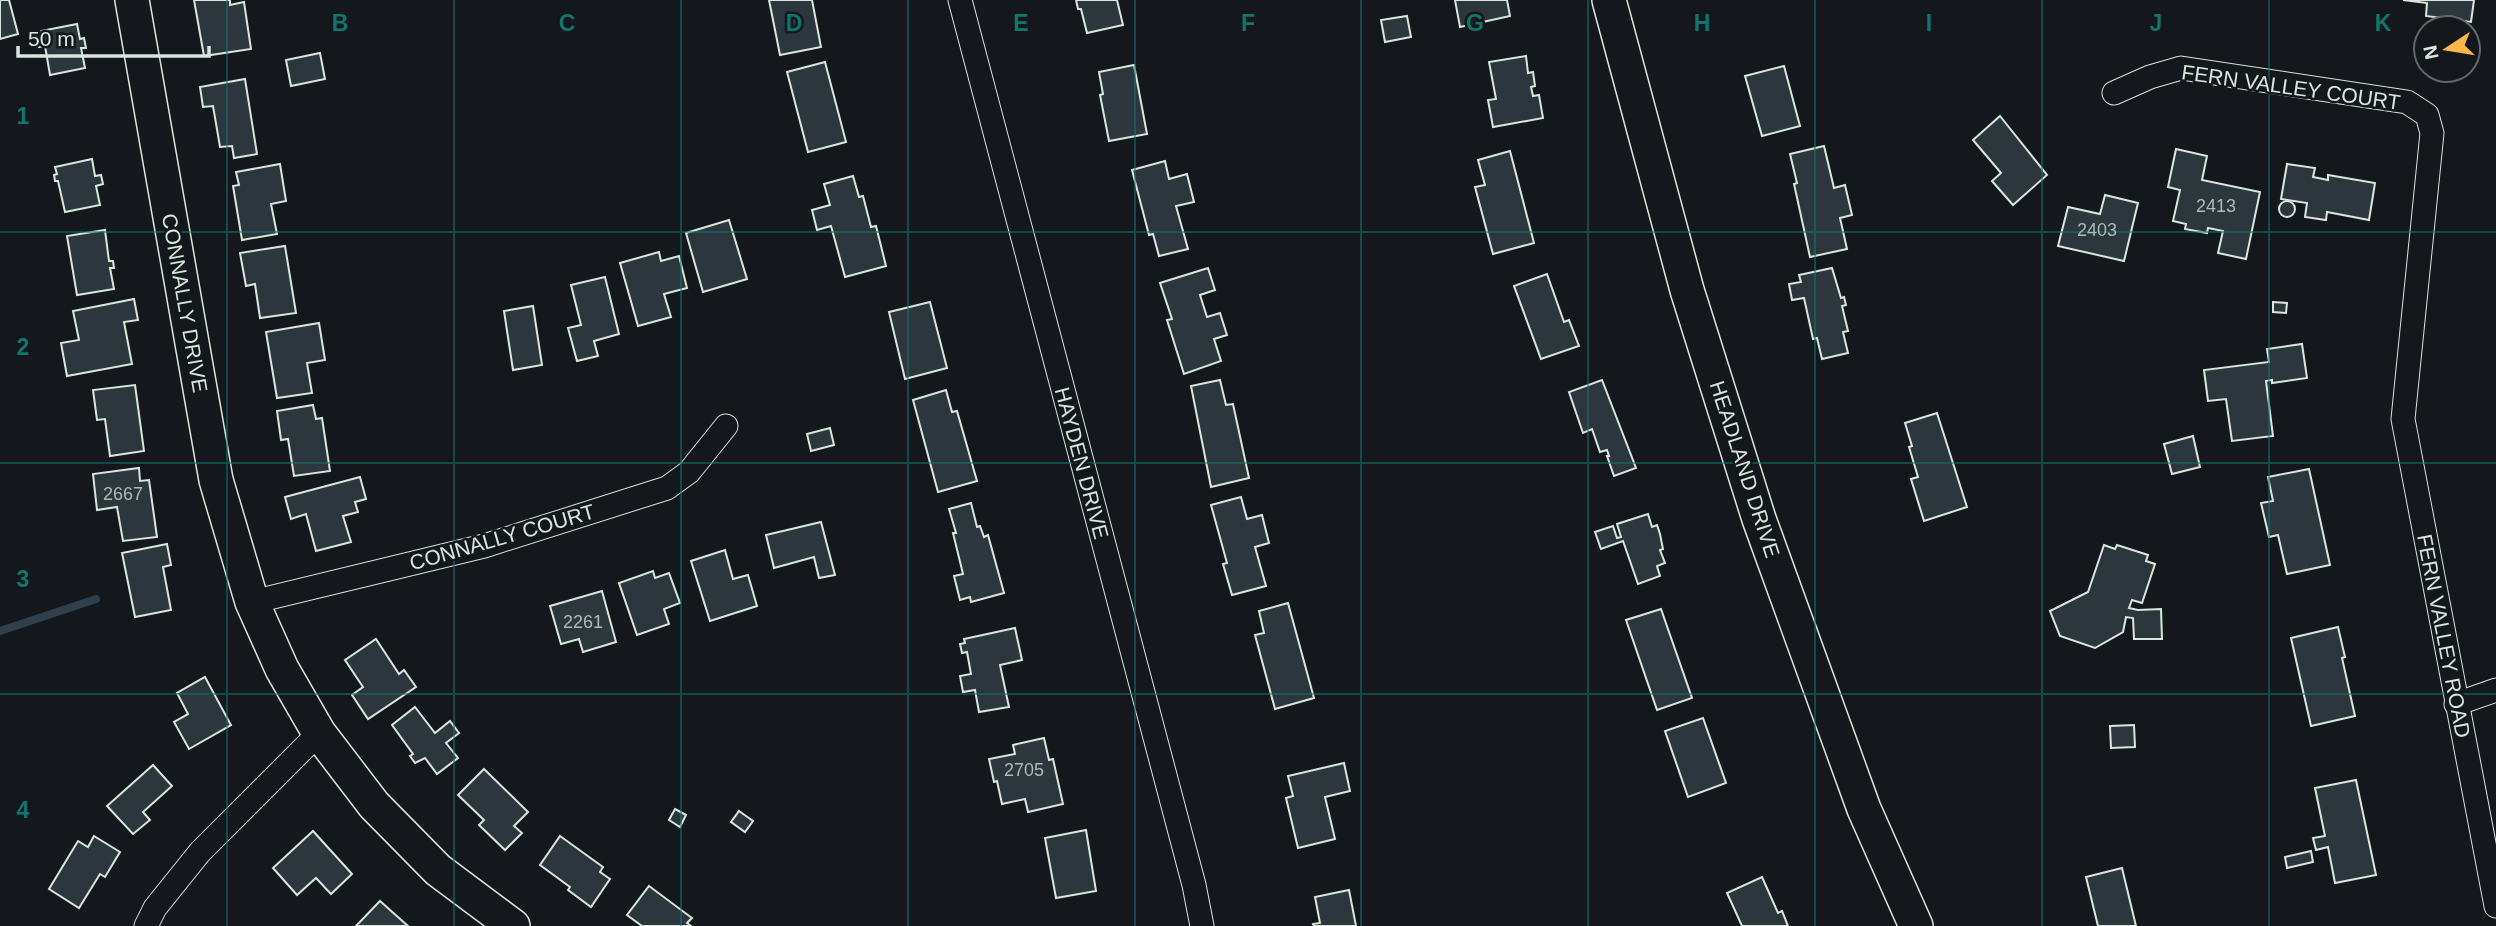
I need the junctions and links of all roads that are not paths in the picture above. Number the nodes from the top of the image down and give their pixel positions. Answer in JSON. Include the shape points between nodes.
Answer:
{"nodes":[{"id":1,"x":132,"y":0,"type":"edge"},
{"id":2,"x":960,"y":0,"type":"edge"},
{"id":3,"x":1609,"y":0,"type":"edge"},
{"id":4,"x":2114,"y":93,"type":"dead end"},
{"id":5,"x":2409,"y":365,"type":"joint"},
{"id":6,"x":726,"y":426,"type":"dead end"},
{"id":7,"x":252,"y":602,"type":"junction"},
{"id":8,"x":2496,"y":690,"type":"edge"},
{"id":9,"x":2456,"y":704,"type":"junction"},
{"id":10,"x":319,"y":733,"type":"junction"},
{"id":11,"x":2496,"y":906,"type":"edge"},
{"id":12,"x":146,"y":926,"type":"edge"},
{"id":13,"x":513,"y":926,"type":"edge"},
{"id":14,"x":1202,"y":926,"type":"edge"},
{"id":15,"x":1916,"y":926,"type":"edge"}],
"edges":[{"from":1,"to":7,"type":"street","name":"CONNALLY DRIVE","via":[[216,480]]},
{"from":2,"to":14,"type":"street","name":"HAYDEN DRIVE"},
{"from":3,"to":15,"type":"street","name":"HEADLAND DRIVE","via":[[1687,290],[1759,519],[1864,810]]},
{"from":4,"to":5,"type":"street","name":"FERN VALLEY COURT","via":[[2180,68],[2407,102],[2427,115],[2432,133]]},
{"from":5,"to":9,"type":"street","name":"FERN VALLEY ROAD","via":[[2403,419]]},
{"from":6,"to":7,"type":"street","name":"CONNALLY COURT","via":[[689,472],[667,488],[484,546]]},
{"from":7,"to":10,"type":"street","name":"CONNALLY DRIVE","via":[[282,669]]},
{"from":8,"to":9,"type":"street"},
{"from":9,"to":11,"type":"street","name":"FERN VALLEY ROAD"},
{"from":10,"to":12,"type":"street","via":[[200,852]]},
{"from":10,"to":13,"type":"street","name":"CONNALLY DRIVE","via":[[374,805],[438,870]]}]}
